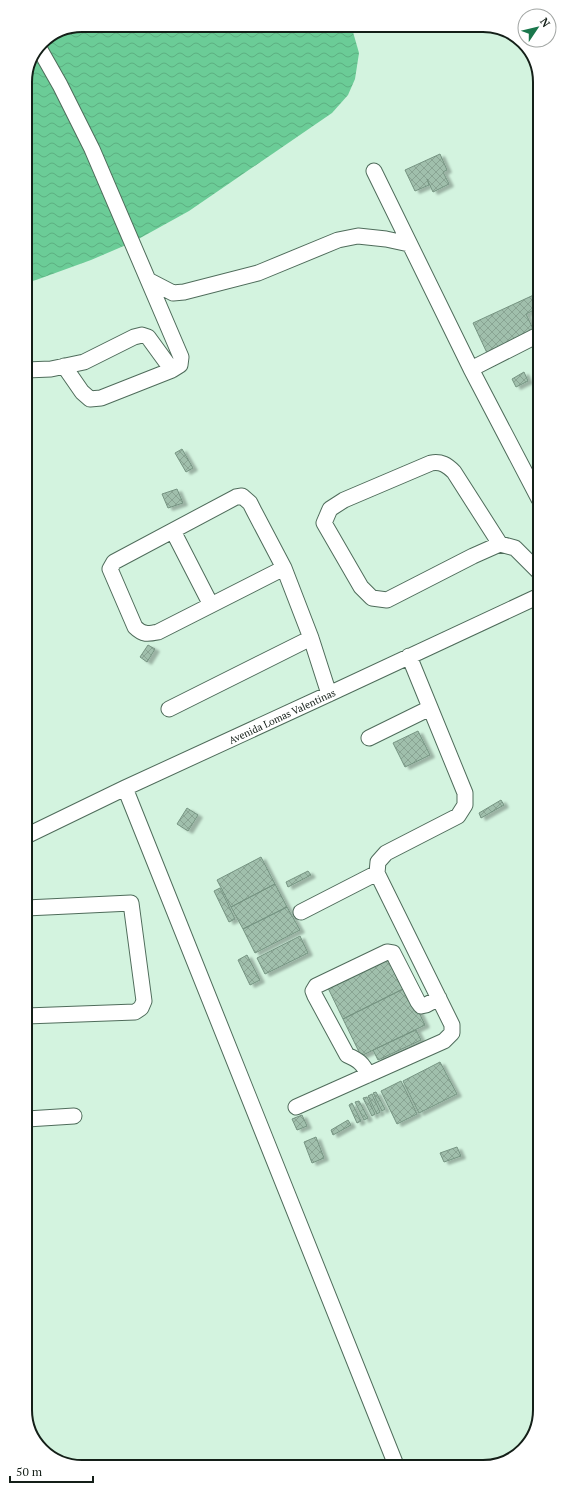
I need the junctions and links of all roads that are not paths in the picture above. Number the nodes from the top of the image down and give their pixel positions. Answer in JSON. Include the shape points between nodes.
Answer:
{"nodes":[{"id":1,"x":42,"y":52,"type":"edge"},
{"id":2,"x":374,"y":172,"type":"dead end"},
{"id":3,"x":409,"y":244,"type":"junction"},
{"id":4,"x":148,"y":280,"type":"junction"},
{"id":5,"x":533,"y":338,"type":"edge"},
{"id":6,"x":64,"y":366,"type":"junction"},
{"id":7,"x":471,"y":369,"type":"junction"},
{"id":8,"x":32,"y":370,"type":"edge"},
{"id":9,"x":172,"y":370,"type":"junction"},
{"id":10,"x":533,"y":488,"type":"edge"},
{"id":11,"x":173,"y":531,"type":"junction"},
{"id":12,"x":500,"y":544,"type":"junction"},
{"id":13,"x":533,"y":566,"type":"edge"},
{"id":14,"x":284,"y":568,"type":"junction"},
{"id":15,"x":533,"y":599,"type":"edge"},
{"id":16,"x":211,"y":605,"type":"junction"},
{"id":17,"x":311,"y":638,"type":"junction"},
{"id":18,"x":408,"y":656,"type":"junction"},
{"id":19,"x":329,"y":694,"type":"junction"},
{"id":20,"x":430,"y":708,"type":"junction"},
{"id":21,"x":169,"y":709,"type":"dead end"},
{"id":22,"x":369,"y":738,"type":"dead end"},
{"id":23,"x":125,"y":788,"type":"junction"},
{"id":24,"x":32,"y":833,"type":"edge"},
{"id":25,"x":377,"y":873,"type":"junction"},
{"id":26,"x":32,"y":908,"type":"edge"},
{"id":27,"x":301,"y":912,"type":"dead end"},
{"id":28,"x":439,"y":998,"type":"junction"},
{"id":29,"x":32,"y":1016,"type":"edge"},
{"id":30,"x":368,"y":1075,"type":"junction"},
{"id":31,"x":296,"y":1107,"type":"dead end"},
{"id":32,"x":74,"y":1116,"type":"dead end"},
{"id":33,"x":32,"y":1119,"type":"edge"},
{"id":34,"x":394,"y":1460,"type":"edge"}],
"edges":[{"from":1,"to":4,"type":"street","via":[[92,149]]},
{"from":2,"to":3,"type":"street"},
{"from":3,"to":4,"type":"street","via":[[358,236],[338,240],[258,273],[184,292],[174,293]]},
{"from":3,"to":7,"type":"street"},
{"from":4,"to":9,"type":"street","via":[[181,357],[180,365]]},
{"from":5,"to":7,"type":"street"},
{"from":6,"to":8,"type":"street"},
{"from":6,"to":9,"type":"street","via":[[90,399],[101,398]]},
{"from":6,"to":9,"type":"street","via":[[84,362],[134,336],[142,335],[148,337]]},
{"from":7,"to":10,"type":"street"},
{"from":11,"to":14,"type":"street","via":[[242,496],[250,504]]},
{"from":11,"to":16,"type":"street"},
{"from":11,"to":16,"type":"street","via":[[110,566],[135,626],[140,632],[147,634],[158,632]]},
{"from":12,"to":12,"type":"street","via":[[387,600],[372,598],[361,587],[324,523],[330,509],[344,500],[438,462],[447,465],[454,472]]},
{"from":12,"to":13,"type":"street","via":[[514,548]]},
{"from":14,"to":16,"type":"street"},
{"from":14,"to":17,"type":"street"},
{"from":15,"to":18,"type":"street","name":"Avenida Lomas Valentinas"},
{"from":17,"to":19,"type":"street"},
{"from":17,"to":21,"type":"street"},
{"from":18,"to":19,"type":"street","name":"Avenida Lomas Valentinas"},
{"from":18,"to":20,"type":"street"},
{"from":19,"to":23,"type":"street","name":"Avenida Lomas Valentinas"},
{"from":20,"to":22,"type":"street"},
{"from":20,"to":25,"type":"street","via":[[465,793],[465,805],[458,816],[386,853],[378,862]]},
{"from":23,"to":24,"type":"street","name":"Avenida Lomas Valentinas"},
{"from":23,"to":34,"type":"street"},
{"from":25,"to":27,"type":"street"},
{"from":25,"to":28,"type":"street"},
{"from":26,"to":29,"type":"street","via":[[131,903],[144,1001],[141,1008],[134,1012]]},
{"from":28,"to":30,"type":"street","via":[[452,1025],[452,1033],[444,1041]]},
{"from":28,"to":30,"type":"street","via":[[421,1006],[393,953],[387,952],[316,986],[314,996],[347,1055],[364,1064]]},
{"from":30,"to":31,"type":"street"},
{"from":32,"to":33,"type":"street"}]}
